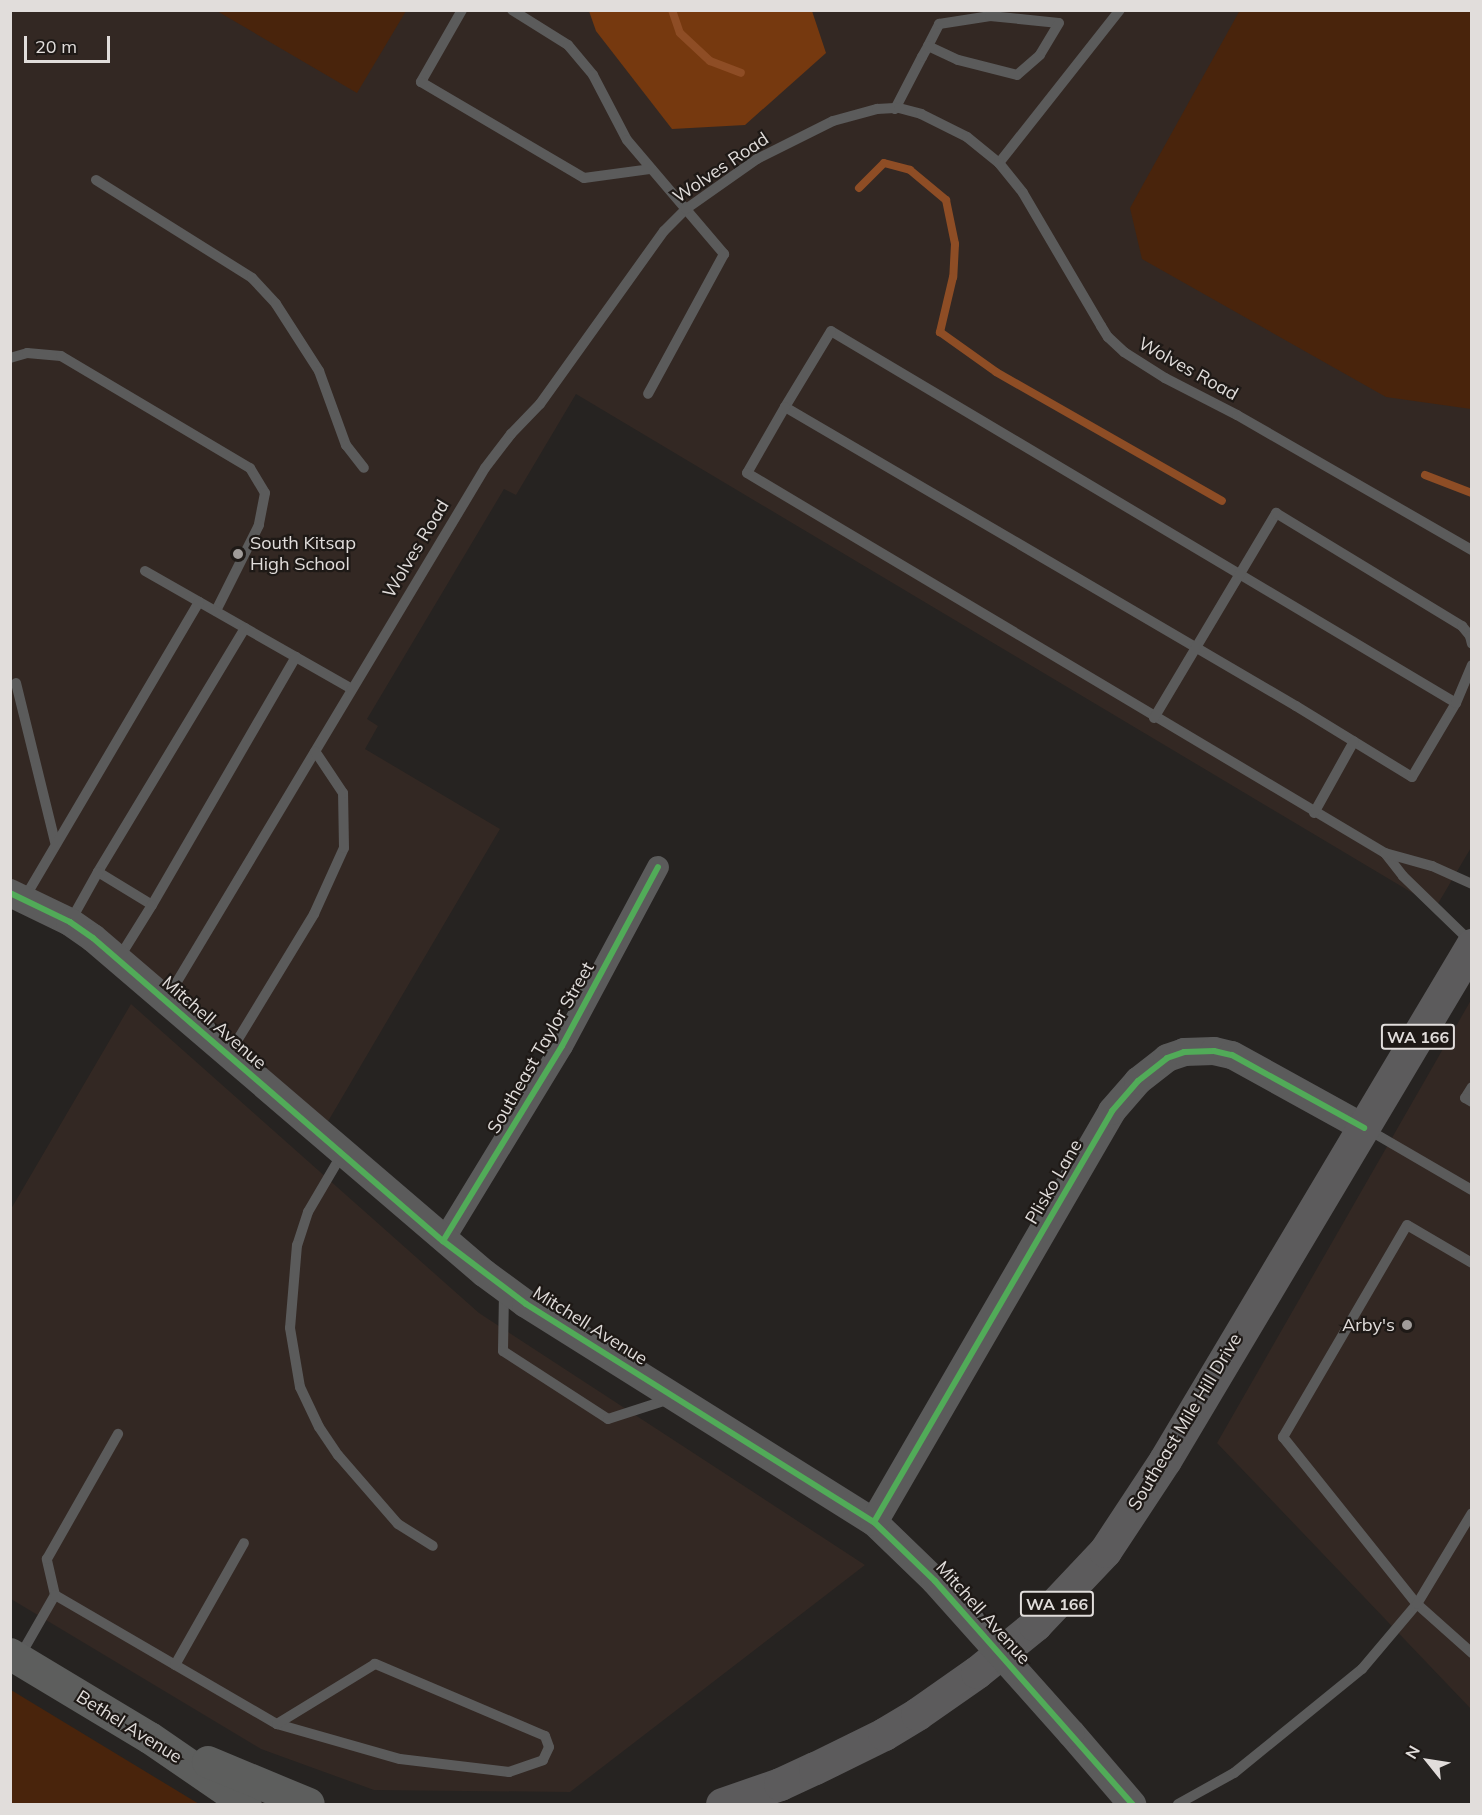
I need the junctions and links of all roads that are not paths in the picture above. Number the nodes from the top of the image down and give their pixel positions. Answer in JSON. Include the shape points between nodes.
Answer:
{"nodes":[{"id":1,"x":462,"y":10,"type":"edge"},
{"id":2,"x":512,"y":10,"type":"edge"},
{"id":3,"x":1120,"y":10,"type":"edge"},
{"id":4,"x":927,"y":46,"type":"junction"},
{"id":5,"x":895,"y":109,"type":"junction"},
{"id":6,"x":999,"y":163,"type":"junction"},
{"id":7,"x":651,"y":169,"type":"junction"},
{"id":8,"x":96,"y":180,"type":"dead end"},
{"id":9,"x":686,"y":209,"type":"junction"},
{"id":10,"x":10,"y":358,"type":"edge"},
{"id":11,"x":648,"y":393,"type":"dead end"},
{"id":12,"x":785,"y":407,"type":"junction"},
{"id":13,"x":364,"y":468,"type":"dead end"},
{"id":14,"x":1472,"y":550,"type":"edge"},
{"id":15,"x":145,"y":571,"type":"dead end"},
{"id":16,"x":1240,"y":574,"type":"junction"},
{"id":17,"x":199,"y":602,"type":"junction"},
{"id":18,"x":216,"y":611,"type":"junction"},
{"id":19,"x":245,"y":628,"type":"junction"},
{"id":20,"x":1472,"y":644,"type":"edge"},
{"id":21,"x":1195,"y":647,"type":"junction"},
{"id":22,"x":296,"y":657,"type":"junction"},
{"id":23,"x":1472,"y":665,"type":"edge"},
{"id":24,"x":16,"y":683,"type":"dead end"},
{"id":25,"x":352,"y":689,"type":"junction"},
{"id":26,"x":1456,"y":703,"type":"junction"},
{"id":27,"x":1154,"y":718,"type":"junction"},
{"id":28,"x":1354,"y":741,"type":"junction"},
{"id":29,"x":315,"y":751,"type":"junction"},
{"id":30,"x":1314,"y":813,"type":"junction"},
{"id":31,"x":55,"y":842,"type":"junction"},
{"id":32,"x":1385,"y":854,"type":"junction"},
{"id":33,"x":658,"y":867,"type":"dead end"},
{"id":34,"x":98,"y":872,"type":"junction"},
{"id":35,"x":1472,"y":884,"type":"edge"},
{"id":36,"x":17,"y":896,"type":"edge"},
{"id":37,"x":152,"y":905,"type":"junction"},
{"id":38,"x":70,"y":922,"type":"junction"},
{"id":39,"x":1472,"y":944,"type":"edge"},
{"id":40,"x":119,"y":959,"type":"junction"},
{"id":41,"x":166,"y":1000,"type":"junction"},
{"id":42,"x":229,"y":1055,"type":"junction"},
{"id":43,"x":1472,"y":1087,"type":"edge"},
{"id":44,"x":1472,"y":1102,"type":"edge"},
{"id":45,"x":1364,"y":1128,"type":"junction"},
{"id":46,"x":342,"y":1154,"type":"junction"},
{"id":47,"x":1472,"y":1190,"type":"edge"},
{"id":48,"x":444,"y":1240,"type":"junction"},
{"id":49,"x":1472,"y":1263,"type":"edge"},
{"id":50,"x":504,"y":1288,"type":"junction"},
{"id":51,"x":676,"y":1397,"type":"junction"},
{"id":52,"x":118,"y":1434,"type":"dead end"},
{"id":53,"x":1472,"y":1513,"type":"edge"},
{"id":54,"x":874,"y":1522,"type":"junction"},
{"id":55,"x":244,"y":1543,"type":"dead end"},
{"id":56,"x":433,"y":1546,"type":"dead end"},
{"id":57,"x":55,"y":1596,"type":"junction"},
{"id":58,"x":1417,"y":1604,"type":"junction"},
{"id":59,"x":1472,"y":1653,"type":"edge"},
{"id":60,"x":14,"y":1656,"type":"edge"},
{"id":61,"x":175,"y":1665,"type":"junction"},
{"id":62,"x":277,"y":1724,"type":"junction"},
{"id":63,"x":150,"y":1738,"type":"junction"},
{"id":64,"x":780,"y":1785,"type":"junction"},
{"id":65,"x":246,"y":1804,"type":"edge"},
{"id":66,"x":309,"y":1804,"type":"edge"},
{"id":67,"x":722,"y":1804,"type":"edge"},
{"id":68,"x":754,"y":1804,"type":"edge"},
{"id":69,"x":1132,"y":1804,"type":"edge"},
{"id":70,"x":1178,"y":1804,"type":"edge"}],
"edges":[{"from":1,"to":7,"type":"lane","via":[[420,82],[584,178]]},
{"from":2,"to":7,"type":"lane","via":[[568,45],[593,75],[627,140]]},
{"from":3,"to":6,"type":"lane"},
{"from":4,"to":4,"type":"lane","via":[[939,24],[990,16],[1059,23],[1040,55],[1017,75],[958,60]]},
{"from":4,"to":5,"type":"lane"},
{"from":5,"to":6,"type":"lane","name":"Wolves Road","via":[[921,114],[967,137]]},
{"from":5,"to":9,"type":"lane","name":"Wolves Road","via":[[877,109],[824,126],[757,159]]},
{"from":6,"to":14,"type":"lane","name":"Wolves Road","via":[[1023,193],[1108,337],[1124,352]]},
{"from":7,"to":9,"type":"lane"},
{"from":8,"to":13,"type":"lane","via":[[252,278],[276,304],[318,371],[346,445]]},
{"from":9,"to":11,"type":"lane","via":[[724,254]]},
{"from":9,"to":25,"type":"lane","name":"Wolves Road","via":[[663,231],[540,404],[485,468]]},
{"from":10,"to":18,"type":"lane","via":[[27,353],[61,356],[250,468],[265,493],[259,525]]},
{"from":12,"to":16,"type":"lane","via":[[831,331]]},
{"from":12,"to":21,"type":"lane"},
{"from":12,"to":27,"type":"lane","via":[[747,473]]},
{"from":15,"to":17,"type":"lane"},
{"from":16,"to":20,"type":"lane","via":[[1276,513],[1462,626]]},
{"from":16,"to":21,"type":"lane"},
{"from":16,"to":26,"type":"lane"},
{"from":17,"to":18,"type":"lane"},
{"from":17,"to":31,"type":"lane"},
{"from":18,"to":19,"type":"lane"},
{"from":19,"to":22,"type":"lane"},
{"from":19,"to":34,"type":"lane"},
{"from":21,"to":27,"type":"lane"},
{"from":21,"to":28,"type":"lane"},
{"from":22,"to":25,"type":"lane"},
{"from":22,"to":37,"type":"lane"},
{"from":23,"to":26,"type":"lane"},
{"from":24,"to":31,"type":"lane"},
{"from":25,"to":29,"type":"lane","name":"Wolves Road"},
{"from":26,"to":28,"type":"lane","via":[[1412,777]]},
{"from":27,"to":30,"type":"lane"},
{"from":28,"to":30,"type":"lane"},
{"from":29,"to":41,"type":"lane","name":"Wolves Road"},
{"from":29,"to":42,"type":"lane","via":[[343,793],[344,848],[314,914]]},
{"from":30,"to":32,"type":"lane"},
{"from":31,"to":36,"type":"lane"},
{"from":32,"to":35,"type":"lane","via":[[1432,866]]},
{"from":32,"to":39,"type":"lane"},
{"from":33,"to":48,"type":"street","name":"Southeast Taylor Street","via":[[562,1046]]},
{"from":34,"to":37,"type":"lane"},
{"from":34,"to":38,"type":"lane"},
{"from":36,"to":38,"type":"street","name":"Mitchell Avenue"},
{"from":37,"to":40,"type":"lane"},
{"from":38,"to":40,"type":"street","name":"Mitchell Avenue"},
{"from":39,"to":45,"type":"main road","name":"Southeast Mile Hill Drive","number":"WA 166"},
{"from":40,"to":41,"type":"street","name":"Mitchell Avenue"},
{"from":41,"to":42,"type":"street","name":"Mitchell Avenue"},
{"from":42,"to":46,"type":"street","name":"Mitchell Avenue"},
{"from":43,"to":44,"type":"lane","via":[[1465,1098]]},
{"from":45,"to":47,"type":"lane"},
{"from":45,"to":54,"type":"street","name":"Plisko Lane","via":[[1232,1055],[1184,1052],[1167,1058],[1112,1111]]},
{"from":45,"to":64,"type":"main road","name":"Southeast Mile Hill Drive","number":"WA 166","via":[[1165,1460],[1105,1551],[1075,1585],[1002,1652],[917,1714]]},
{"from":46,"to":48,"type":"street","name":"Mitchell Avenue"},
{"from":46,"to":56,"type":"lane","via":[[308,1212],[297,1245],[290,1328],[300,1387],[338,1455],[398,1524]]},
{"from":48,"to":50,"type":"street","name":"Mitchell Avenue"},
{"from":49,"to":58,"type":"lane","via":[[1407,1225],[1283,1437]]},
{"from":50,"to":51,"type":"street","name":"Mitchell Avenue"},
{"from":50,"to":51,"type":"lane","via":[[503,1352],[608,1419]]},
{"from":51,"to":54,"type":"street","name":"Mitchell Avenue"},
{"from":52,"to":57,"type":"lane","via":[[47,1559]]},
{"from":53,"to":58,"type":"lane"},
{"from":54,"to":69,"type":"street","name":"Mitchell Avenue","bridge":true,"via":[[935,1581]]},
{"from":55,"to":61,"type":"lane"},
{"from":57,"to":60,"type":"lane"},
{"from":57,"to":61,"type":"lane"},
{"from":58,"to":59,"type":"lane"},
{"from":58,"to":70,"type":"lane","via":[[1362,1669],[1234,1773]]},
{"from":60,"to":63,"type":"main road","name":"Bethel Avenue"},
{"from":61,"to":62,"type":"lane"},
{"from":62,"to":62,"type":"lane","via":[[400,1759],[509,1772],[543,1760],[549,1747],[545,1736],[375,1664]]},
{"from":63,"to":65,"type":"main road","name":"Bethel Avenue"},
{"from":63,"to":66,"type":"main road"},
{"from":64,"to":67,"type":"main road","name":"Southeast Mile Hill Drive","number":"WA 166"},
{"from":64,"to":68,"type":"main road","name":"Southeast Mile Hill Drive","number":"WA 166"}]}
